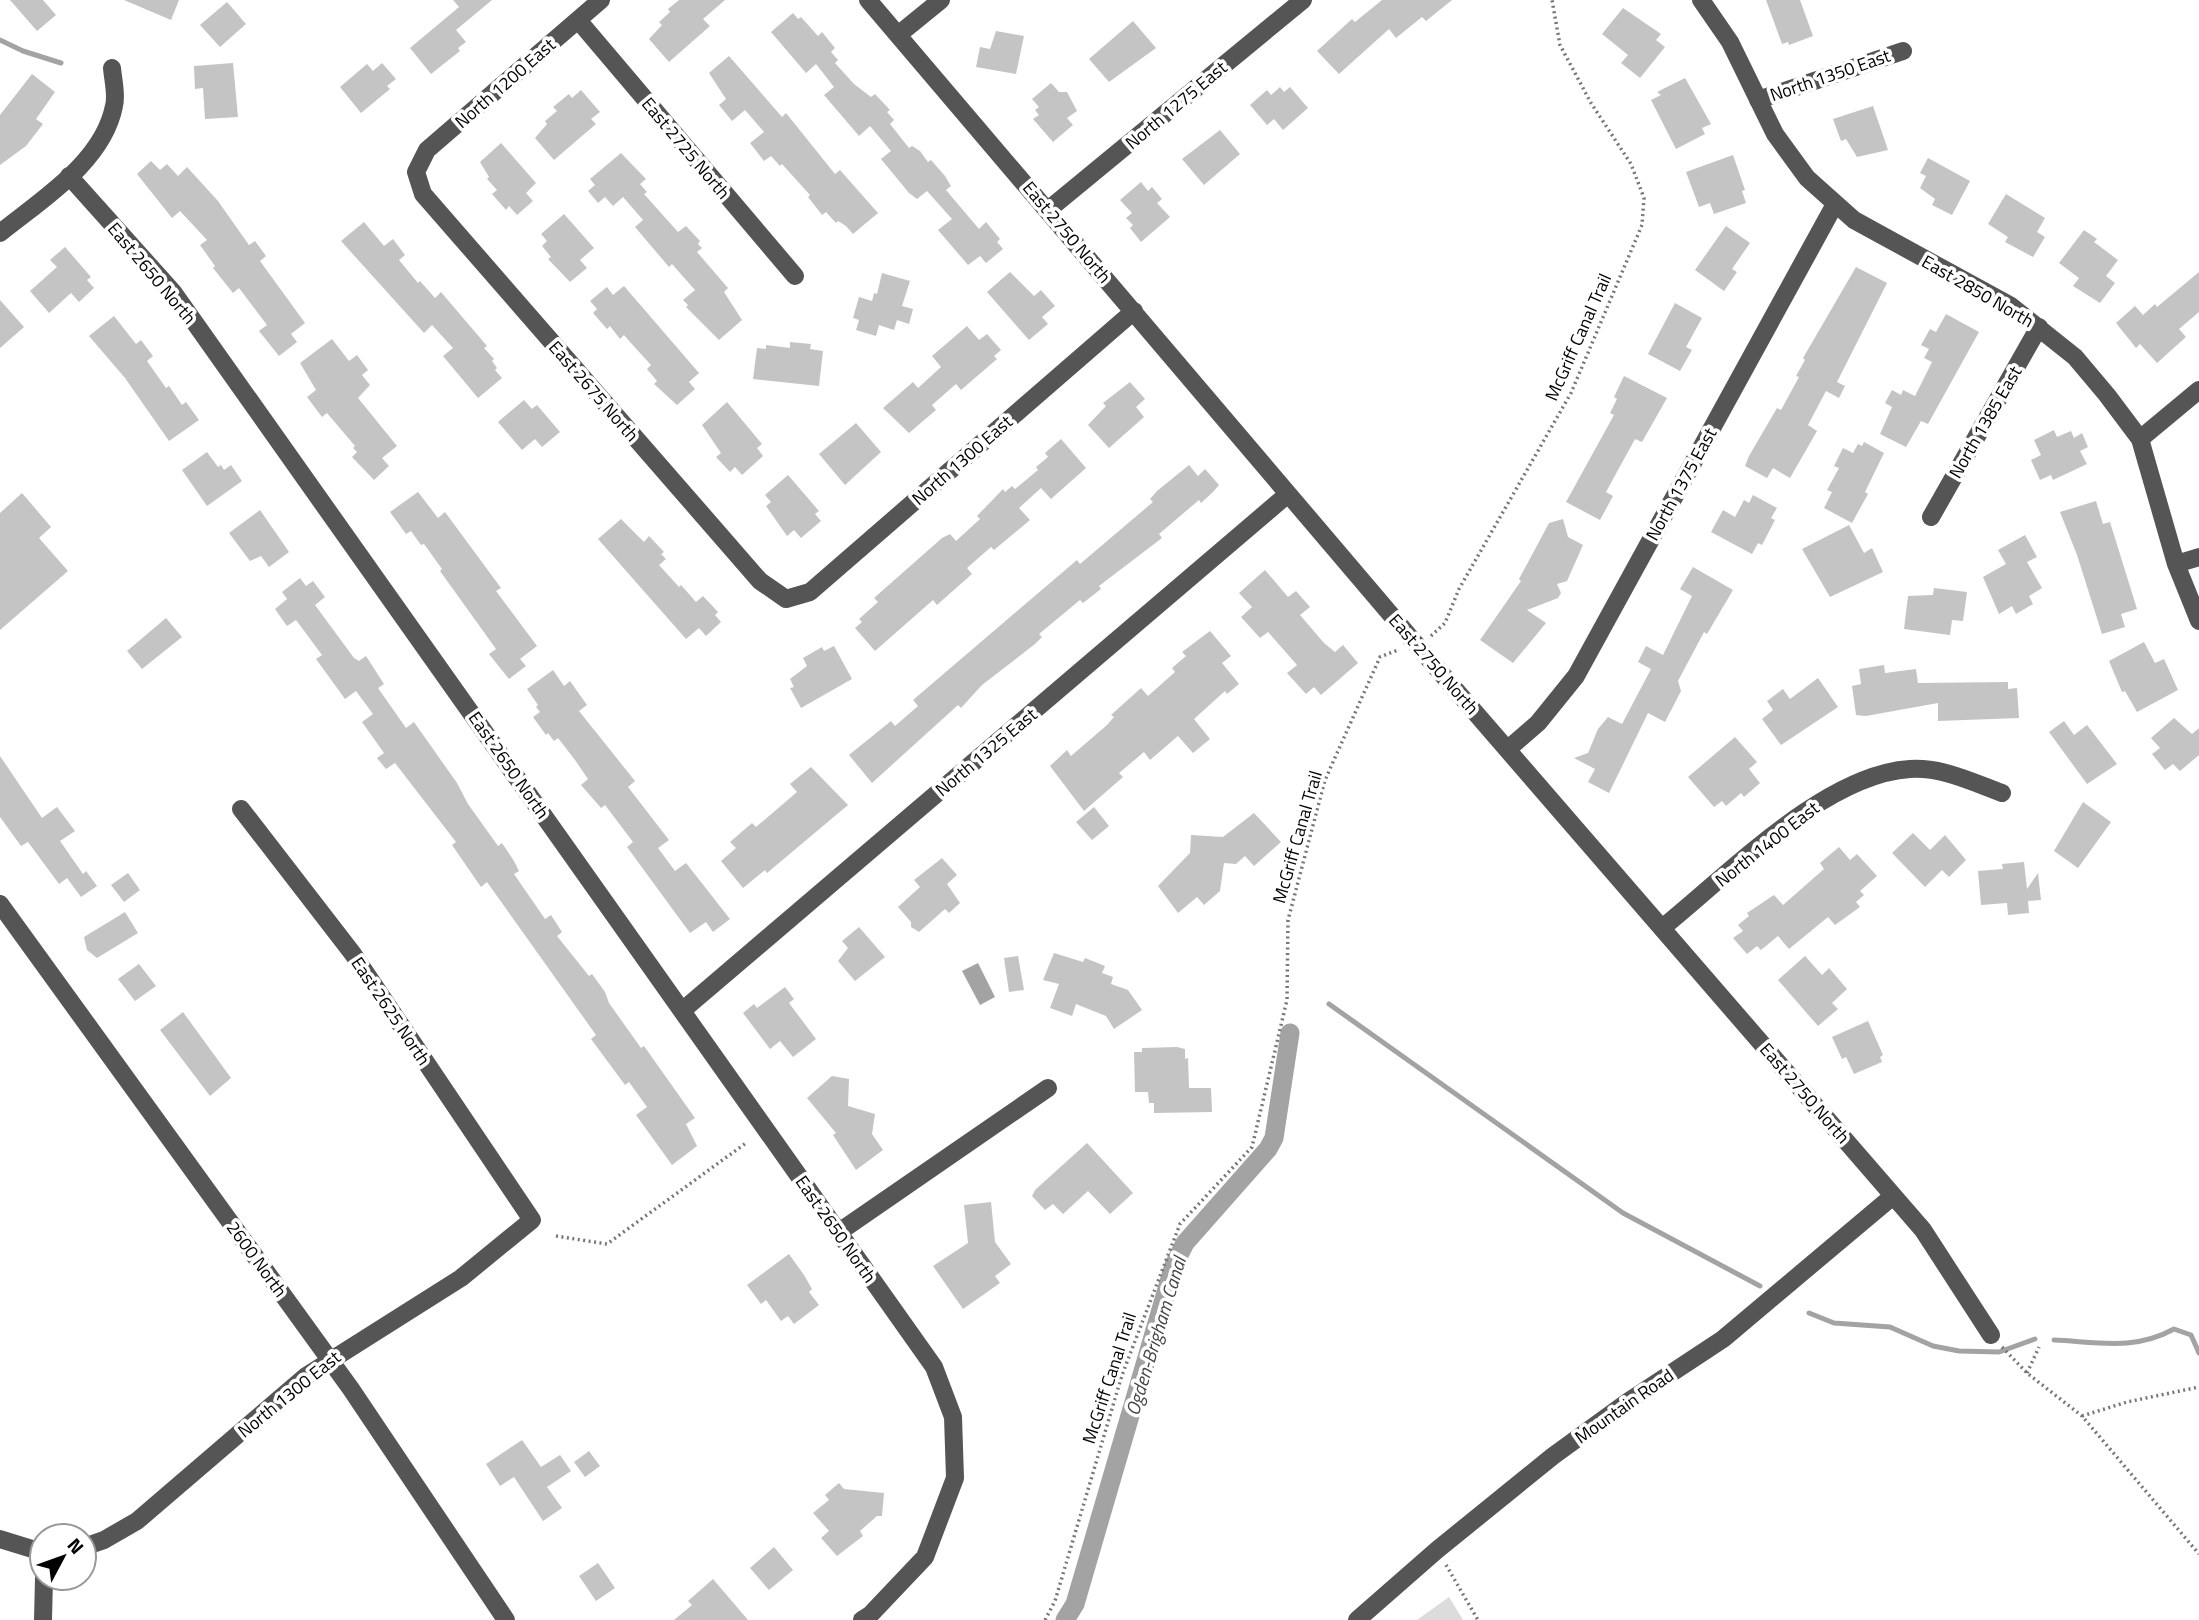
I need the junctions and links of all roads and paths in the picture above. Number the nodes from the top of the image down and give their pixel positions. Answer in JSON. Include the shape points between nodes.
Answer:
{"nodes":[{"id":1,"x":601,"y":0,"type":"edge"},
{"id":2,"x":868,"y":0,"type":"edge"},
{"id":3,"x":941,"y":0,"type":"edge"},
{"id":4,"x":1303,"y":0,"type":"edge"},
{"id":5,"x":1552,"y":0,"type":"edge"},
{"id":6,"x":1701,"y":0,"type":"edge"},
{"id":7,"x":578,"y":20,"type":"junction"},
{"id":8,"x":898,"y":35,"type":"junction"},
{"id":9,"x":1903,"y":51,"type":"dead end"},
{"id":10,"x":111,"y":68,"type":"dead end"},
{"id":11,"x":1758,"y":100,"type":"junction"},
{"id":12,"x":416,"y":172,"type":"joint"},
{"id":13,"x":69,"y":176,"type":"junction"},
{"id":14,"x":1835,"y":204,"type":"junction"},
{"id":15,"x":1048,"y":210,"type":"junction"},
{"id":16,"x":0,"y":233,"type":"edge"},
{"id":17,"x":795,"y":275,"type":"dead end"},
{"id":18,"x":1134,"y":311,"type":"junction"},
{"id":19,"x":2039,"y":327,"type":"junction"},
{"id":20,"x":2199,"y":390,"type":"edge"},
{"id":21,"x":2140,"y":439,"type":"junction"},
{"id":22,"x":1288,"y":494,"type":"junction"},
{"id":23,"x":1931,"y":517,"type":"dead end"},
{"id":24,"x":2199,"y":557,"type":"edge"},
{"id":25,"x":2176,"y":564,"type":"junction"},
{"id":26,"x":786,"y":599,"type":"joint"},
{"id":27,"x":2199,"y":621,"type":"edge"},
{"id":28,"x":1415,"y":643,"type":"junction"},
{"id":29,"x":1508,"y":749,"type":"junction"},
{"id":30,"x":2002,"y":793,"type":"dead end"},
{"id":31,"x":241,"y":809,"type":"dead end"},
{"id":32,"x":0,"y":904,"type":"edge"},
{"id":33,"x":1662,"y":928,"type":"junction"},
{"id":34,"x":683,"y":1010,"type":"junction"},
{"id":35,"x":1048,"y":1088,"type":"dead end"},
{"id":36,"x":746,"y":1143,"type":"dead end"},
{"id":37,"x":1894,"y":1196,"type":"junction"},
{"id":38,"x":532,"y":1220,"type":"joint"},
{"id":39,"x":839,"y":1232,"type":"junction"},
{"id":40,"x":556,"y":1236,"type":"dead end"},
{"id":41,"x":1991,"y":1335,"type":"joint"},
{"id":42,"x":2039,"y":1347,"type":"dead end"},
{"id":43,"x":329,"y":1359,"type":"junction"},
{"id":44,"x":2027,"y":1373,"type":"junction"},
{"id":45,"x":2199,"y":1387,"type":"edge"},
{"id":46,"x":2082,"y":1416,"type":"junction"},
{"id":47,"x":0,"y":1539,"type":"edge"},
{"id":48,"x":98,"y":1542,"type":"edge"},
{"id":49,"x":28,"y":1548,"type":"edge"},
{"id":50,"x":1437,"y":1550,"type":"junction"},
{"id":51,"x":2199,"y":1554,"type":"edge"},
{"id":52,"x":44,"y":1592,"type":"edge"},
{"id":53,"x":43,"y":1620,"type":"edge"},
{"id":54,"x":506,"y":1620,"type":"edge"},
{"id":55,"x":862,"y":1620,"type":"edge"},
{"id":56,"x":1045,"y":1620,"type":"edge"},
{"id":57,"x":1357,"y":1620,"type":"edge"},
{"id":58,"x":1478,"y":1620,"type":"edge"}],
"edges":[{"from":1,"to":7,"type":"street","name":"North 1200 East"},
{"from":2,"to":8,"type":"street","name":"East 2750 North"},
{"from":3,"to":8,"type":"street"},
{"from":4,"to":15,"type":"street","name":"North 1275 East"},
{"from":5,"to":28,"type":"path","name":"McGriff Canal Trail","via":[[1560,45],[1631,164],[1644,198],[1642,225],[1590,354],[1554,423],[1458,589],[1445,623],[1435,634]]},
{"from":6,"to":11,"type":"street","name":"East 2850 North","via":[[1730,41]]},
{"from":7,"to":12,"type":"street","name":"North 1200 East","via":[[427,150]]},
{"from":7,"to":17,"type":"street","name":"East 2725 North"},
{"from":8,"to":15,"type":"street","name":"East 2750 North"},
{"from":9,"to":11,"type":"street","name":"North 1350 East"},
{"from":10,"to":13,"type":"street","via":[[115,104],[104,138]]},
{"from":11,"to":14,"type":"street","name":"East 2850 North","via":[[1791,159]]},
{"from":12,"to":26,"type":"street","name":"East 2675 North","via":[[423,194],[760,582]]},
{"from":13,"to":16,"type":"street"},
{"from":13,"to":34,"type":"street","name":"East 2650 North","via":[[173,292]]},
{"from":14,"to":19,"type":"street","name":"East 2850 North","via":[[1854,220],[2011,306]]},
{"from":14,"to":29,"type":"street","name":"North 1375 East","via":[[1576,676],[1552,708]]},
{"from":15,"to":18,"type":"street","name":"East 2750 North"},
{"from":18,"to":22,"type":"street","name":"East 2750 North"},
{"from":18,"to":26,"type":"street","name":"North 1300 East","via":[[810,592]]},
{"from":19,"to":21,"type":"street","name":"East 2850 North","via":[[2075,356]]},
{"from":19,"to":23,"type":"street","name":"North 1385 East"},
{"from":20,"to":21,"type":"street"},
{"from":21,"to":25,"type":"street","name":"East 2850 North"},
{"from":22,"to":28,"type":"street","name":"East 2750 North"},
{"from":22,"to":34,"type":"street","name":"North 1325 East"},
{"from":24,"to":25,"type":"street"},
{"from":25,"to":27,"type":"street","name":"East 2850 North"},
{"from":28,"to":29,"type":"street","name":"East 2750 North"},
{"from":28,"to":56,"type":"path","name":"McGriff Canal Trail","via":[[1380,657],[1325,780],[1288,920],[1287,1000],[1252,1147],[1180,1224],[1122,1375],[1055,1601]]},
{"from":29,"to":33,"type":"street","name":"East 2750 North"},
{"from":30,"to":33,"type":"street","name":"North 1400 East","via":[[1950,773],[1912,769],[1844,787],[1811,806]]},
{"from":31,"to":38,"type":"street","name":"East 2625 North","via":[[353,954]]},
{"from":32,"to":43,"type":"street","name":"2600 North"},
{"from":33,"to":37,"type":"street","name":"East 2750 North"},
{"from":34,"to":39,"type":"street","name":"East 2650 North"},
{"from":35,"to":39,"type":"street"},
{"from":36,"to":40,"type":"path","via":[[607,1244]]},
{"from":37,"to":41,"type":"street","name":"East 2750 North","via":[[1923,1230]]},
{"from":37,"to":50,"type":"street","name":"Mountain Road","via":[[1723,1339],[1595,1426]]},
{"from":38,"to":43,"type":"street","name":"North 1300 East","via":[[460,1278]]},
{"from":39,"to":55,"type":"street","name":"East 2650 North","via":[[934,1367],[953,1417],[955,1478],[925,1558]]},
{"from":41,"to":44,"type":"path"},
{"from":42,"to":44,"type":"path"},
{"from":43,"to":48,"type":"street","name":"North 1300 East","via":[[137,1521]]},
{"from":43,"to":54,"type":"street","name":"2600 North"},
{"from":44,"to":46,"type":"path"},
{"from":45,"to":46,"type":"path"},
{"from":46,"to":51,"type":"path"},
{"from":47,"to":49,"type":"street"},
{"from":50,"to":57,"type":"street","name":"Mountain Road"},
{"from":50,"to":58,"type":"path"},
{"from":52,"to":53,"type":"street"}]}
